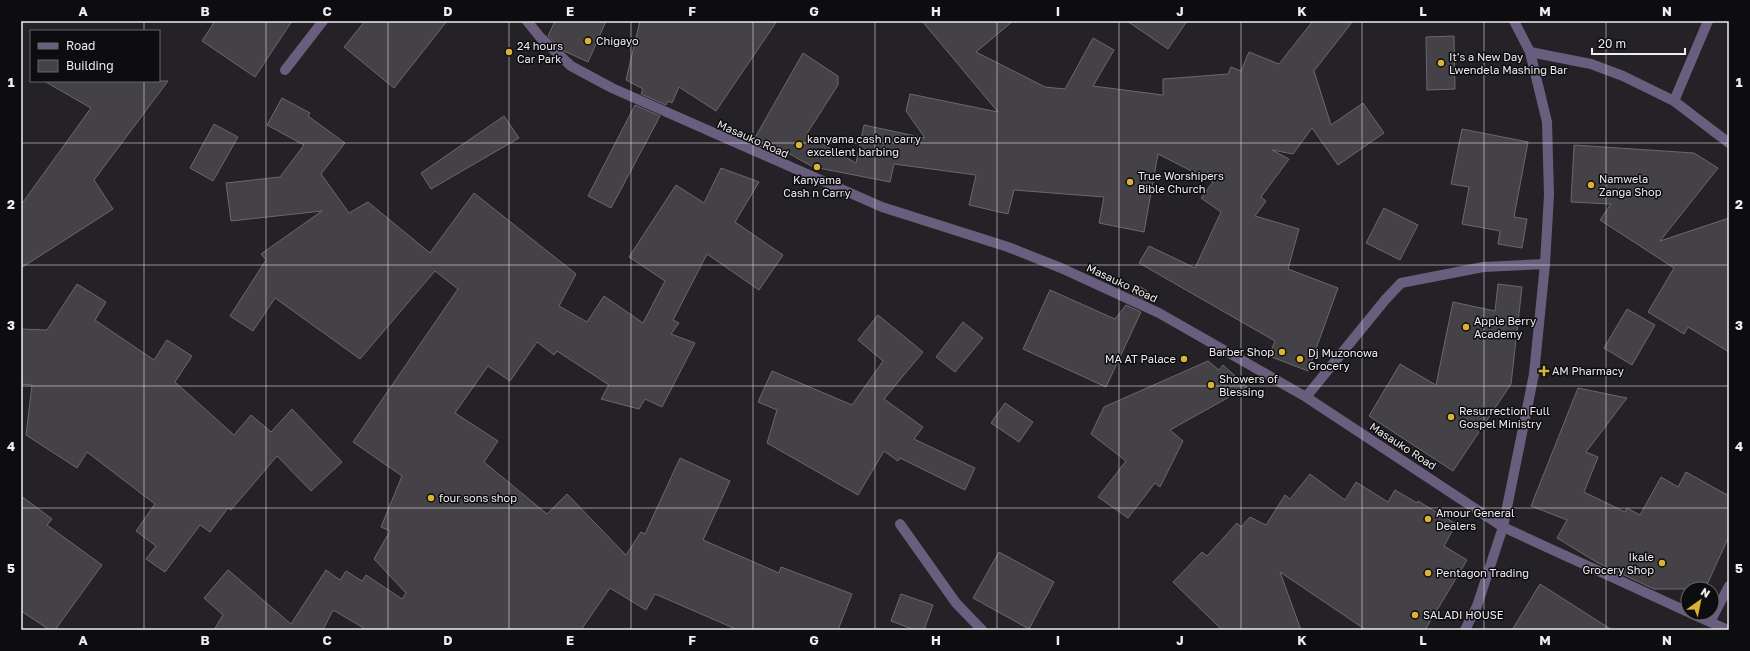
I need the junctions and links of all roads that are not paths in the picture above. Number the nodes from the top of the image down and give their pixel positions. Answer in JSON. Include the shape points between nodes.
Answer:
{"nodes":[{"id":1,"x":324,"y":21,"type":"edge"},
{"id":2,"x":527,"y":21,"type":"edge"},
{"id":3,"x":1514,"y":21,"type":"edge"},
{"id":4,"x":1708,"y":21,"type":"edge"},
{"id":5,"x":1530,"y":52,"type":"junction"},
{"id":6,"x":285,"y":70,"type":"dead end"},
{"id":7,"x":1674,"y":101,"type":"junction"},
{"id":8,"x":1729,"y":143,"type":"edge"},
{"id":9,"x":1545,"y":264,"type":"junction"},
{"id":10,"x":1306,"y":397,"type":"junction"},
{"id":11,"x":900,"y":524,"type":"dead end"},
{"id":12,"x":1504,"y":527,"type":"junction"},
{"id":13,"x":1729,"y":586,"type":"edge"},
{"id":14,"x":1680,"y":608,"type":"edge"},
{"id":15,"x":1710,"y":622,"type":"joint"},
{"id":16,"x":982,"y":630,"type":"edge"},
{"id":17,"x":1466,"y":630,"type":"edge"},
{"id":18,"x":1728,"y":630,"type":"edge"}],
"edges":[{"from":1,"to":6,"type":"street"},
{"from":2,"to":10,"type":"street","name":"Masauko Road","via":[[571,66],[612,88],[882,207],[1008,247],[1061,268],[1159,313]]},
{"from":3,"to":5,"type":"street"},
{"from":4,"to":7,"type":"street"},
{"from":5,"to":7,"type":"street","via":[[1591,64],[1623,76]]},
{"from":5,"to":9,"type":"street","via":[[1548,122],[1549,195]]},
{"from":7,"to":8,"type":"street"},
{"from":9,"to":10,"type":"street","via":[[1483,267],[1401,283]]},
{"from":9,"to":12,"type":"street","via":[[1534,374]]},
{"from":10,"to":12,"type":"street","name":"Masauko Road"},
{"from":11,"to":16,"type":"street","via":[[956,603]]},
{"from":12,"to":14,"type":"street","name":"Masauko Road"},
{"from":12,"to":17,"type":"street","via":[[1477,606]]},
{"from":13,"to":15,"type":"street"},
{"from":15,"to":18,"type":"street","name":"Masauko Road"}]}
